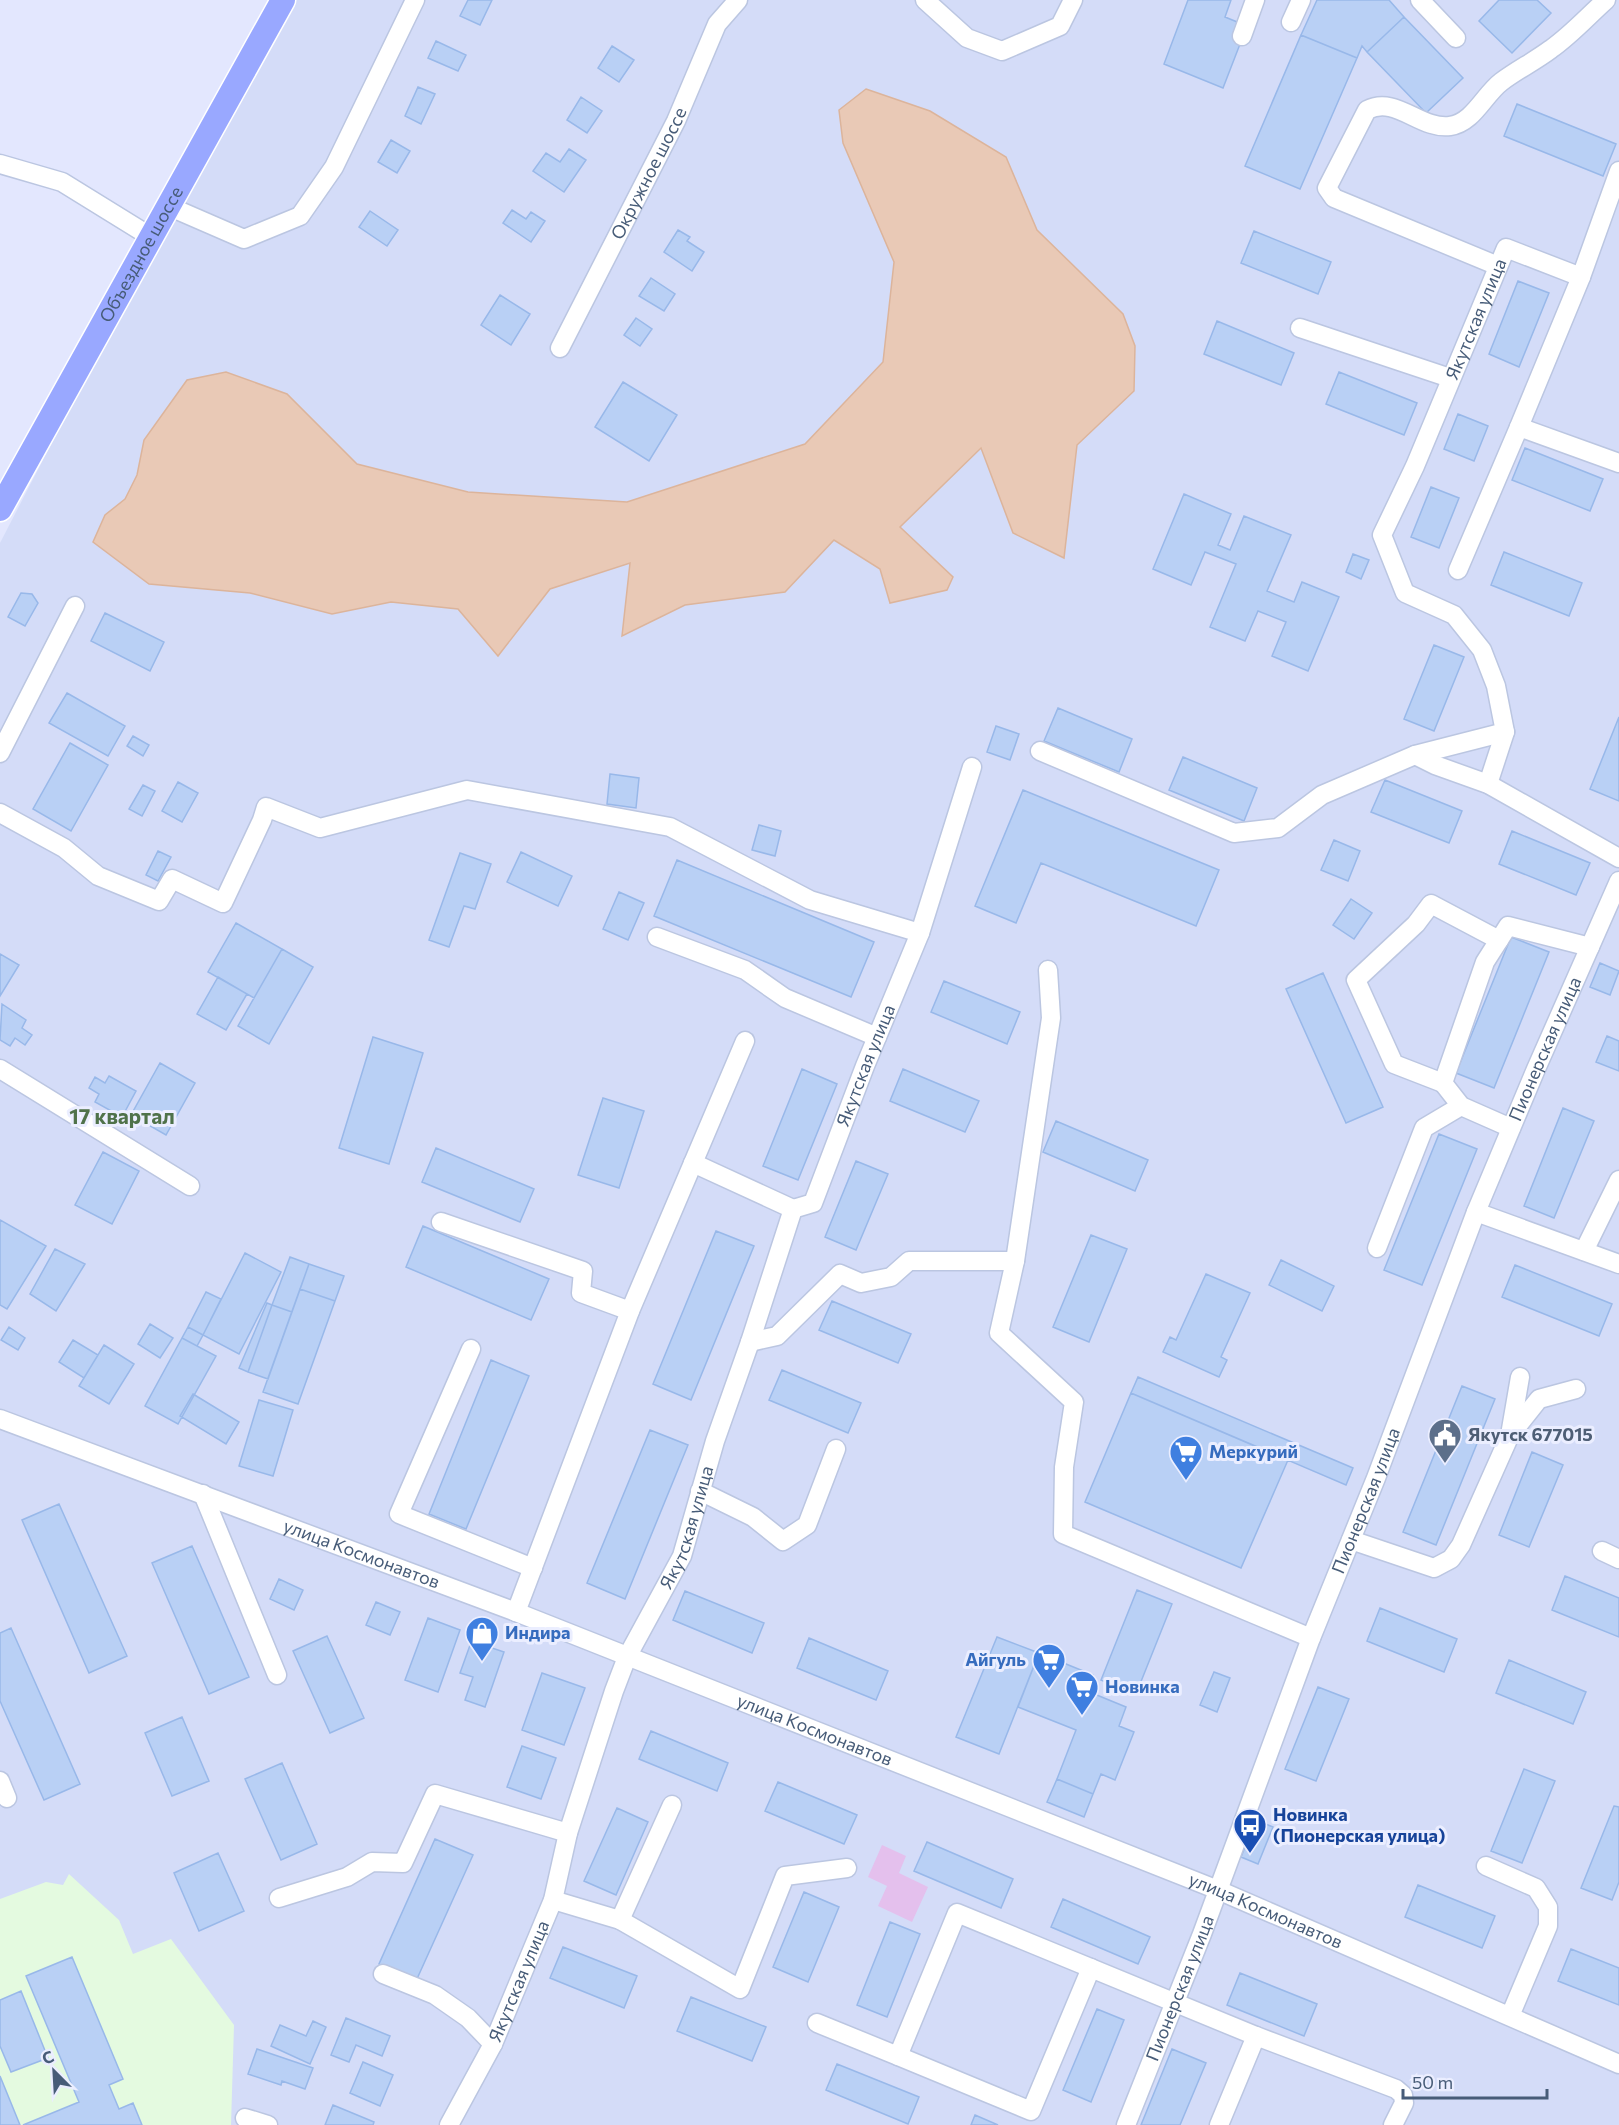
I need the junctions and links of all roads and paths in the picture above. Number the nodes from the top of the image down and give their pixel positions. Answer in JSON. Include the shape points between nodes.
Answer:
{"nodes":[{"id":1,"x":283,"y":0,"type":"edge"},
{"id":2,"x":415,"y":0,"type":"edge"},
{"id":3,"x":738,"y":0,"type":"edge"},
{"id":4,"x":925,"y":0,"type":"edge"},
{"id":5,"x":1073,"y":0,"type":"edge"},
{"id":6,"x":1255,"y":0,"type":"edge"},
{"id":7,"x":1301,"y":0,"type":"edge"},
{"id":8,"x":1420,"y":0,"type":"edge"},
{"id":9,"x":1606,"y":0,"type":"edge"},
{"id":10,"x":1291,"y":22,"type":"dead end"},
{"id":11,"x":1242,"y":36,"type":"dead end"},
{"id":12,"x":1456,"y":38,"type":"dead end"},
{"id":13,"x":0,"y":164,"type":"edge"},
{"id":14,"x":1619,"y":171,"type":"edge"},
{"id":15,"x":168,"y":206,"type":"junction"},
{"id":16,"x":151,"y":237,"type":"junction"},
{"id":17,"x":1498,"y":266,"type":"junction"},
{"id":18,"x":1581,"y":277,"type":"junction"},
{"id":19,"x":1300,"y":328,"type":"dead end"},
{"id":20,"x":560,"y":348,"type":"dead end"},
{"id":21,"x":1450,"y":378,"type":"junction"},
{"id":22,"x":1519,"y":427,"type":"junction"},
{"id":23,"x":1619,"y":464,"type":"edge"},
{"id":24,"x":0,"y":509,"type":"edge"},
{"id":25,"x":1458,"y":570,"type":"dead end"},
{"id":26,"x":75,"y":606,"type":"dead end"},
{"id":27,"x":1505,"y":732,"type":"junction"},
{"id":28,"x":1040,"y":751,"type":"dead end"},
{"id":29,"x":0,"y":753,"type":"edge"},
{"id":30,"x":1415,"y":755,"type":"junction"},
{"id":31,"x":972,"y":767,"type":"dead end"},
{"id":32,"x":1488,"y":784,"type":"junction"},
{"id":33,"x":0,"y":813,"type":"edge"},
{"id":34,"x":1619,"y":858,"type":"edge"},
{"id":35,"x":1619,"y":883,"type":"edge"},
{"id":36,"x":920,"y":933,"type":"junction"},
{"id":37,"x":657,"y":937,"type":"dead end"},
{"id":38,"x":1499,"y":940,"type":"junction"},
{"id":39,"x":1590,"y":947,"type":"junction"},
{"id":40,"x":1048,"y":970,"type":"dead end"},
{"id":41,"x":878,"y":1036,"type":"junction"},
{"id":42,"x":745,"y":1041,"type":"dead end"},
{"id":43,"x":0,"y":1070,"type":"edge"},
{"id":44,"x":1443,"y":1083,"type":"junction"},
{"id":45,"x":1461,"y":1106,"type":"junction"},
{"id":46,"x":1511,"y":1128,"type":"junction"},
{"id":47,"x":693,"y":1163,"type":"junction"},
{"id":48,"x":1619,"y":1180,"type":"edge"},
{"id":49,"x":189,"y":1186,"type":"dead end"},
{"id":50,"x":794,"y":1209,"type":"junction"},
{"id":51,"x":1476,"y":1212,"type":"junction"},
{"id":52,"x":441,"y":1222,"type":"dead end"},
{"id":53,"x":1377,"y":1248,"type":"dead end"},
{"id":54,"x":1584,"y":1251,"type":"junction"},
{"id":55,"x":1015,"y":1261,"type":"junction"},
{"id":56,"x":1619,"y":1263,"type":"edge"},
{"id":57,"x":630,"y":1311,"type":"junction"},
{"id":58,"x":750,"y":1342,"type":"junction"},
{"id":59,"x":471,"y":1349,"type":"dead end"},
{"id":60,"x":1520,"y":1377,"type":"dead end"},
{"id":61,"x":1576,"y":1389,"type":"dead end"},
{"id":62,"x":0,"y":1419,"type":"edge"},
{"id":63,"x":1510,"y":1435,"type":"junction"},
{"id":64,"x":836,"y":1449,"type":"dead end"},
{"id":65,"x":700,"y":1491,"type":"junction"},
{"id":66,"x":203,"y":1494,"type":"junction"},
{"id":67,"x":1351,"y":1540,"type":"junction"},
{"id":68,"x":1602,"y":1551,"type":"dead end"},
{"id":69,"x":1619,"y":1558,"type":"edge"},
{"id":70,"x":533,"y":1568,"type":"junction"},
{"id":71,"x":516,"y":1612,"type":"junction"},
{"id":72,"x":1311,"y":1638,"type":"junction"},
{"id":73,"x":627,"y":1657,"type":"junction"},
{"id":74,"x":277,"y":1675,"type":"dead end"},
{"id":75,"x":672,"y":1805,"type":"dead end"},
{"id":76,"x":568,"y":1833,"type":"junction"},
{"id":77,"x":1486,"y":1866,"type":"dead end"},
{"id":78,"x":847,"y":1868,"type":"dead end"},
{"id":79,"x":1218,"y":1890,"type":"junction"},
{"id":80,"x":279,"y":1898,"type":"dead end"},
{"id":81,"x":553,"y":1900,"type":"junction"},
{"id":82,"x":621,"y":1920,"type":"junction"},
{"id":83,"x":1090,"y":1968,"type":"junction"},
{"id":84,"x":382,"y":1974,"type":"dead end"},
{"id":85,"x":1176,"y":2003,"type":"junction"},
{"id":86,"x":1510,"y":2016,"type":"junction"},
{"id":87,"x":818,"y":2023,"type":"dead end"},
{"id":88,"x":1256,"y":2036,"type":"junction"},
{"id":89,"x":493,"y":2044,"type":"junction"},
{"id":90,"x":898,"y":2056,"type":"junction"},
{"id":91,"x":1619,"y":2064,"type":"edge"},
{"id":92,"x":245,"y":2118,"type":"dead end"},
{"id":93,"x":268,"y":2125,"type":"edge"},
{"id":94,"x":449,"y":2125,"type":"edge"},
{"id":95,"x":1126,"y":2125,"type":"edge"},
{"id":96,"x":1220,"y":2125,"type":"edge"},
{"id":97,"x":1393,"y":2125,"type":"edge"}],
"edges":[{"from":1,"to":15,"type":"main road","name":"Объездное шоссе"},
{"from":2,"to":15,"type":"street","via":[[334,167],[300,216],[244,239]]},
{"from":3,"to":20,"type":"street","name":"Окружное шоссе","via":[[717,24],[676,121]]},
{"from":4,"to":5,"type":"street","via":[[967,38],[1002,51],[1060,26]]},
{"from":6,"to":11,"type":"street"},
{"from":7,"to":10,"type":"street"},
{"from":8,"to":12,"type":"street"},
{"from":9,"to":17,"type":"street","via":[[1553,48],[1501,82],[1458,124],[1435,126],[1389,105],[1367,110],[1327,188],[1334,198]]},
{"from":13,"to":16,"type":"street","via":[[62,182]]},
{"from":14,"to":18,"type":"street"},
{"from":15,"to":16,"type":"main road","name":"Объездное шоссе"},
{"from":16,"to":24,"type":"main road","name":"Объездное шоссе"},
{"from":17,"to":18,"type":"street","name":"Якутская улица","via":[[1506,248]]},
{"from":17,"to":21,"type":"street","name":"Якутская улица"},
{"from":18,"to":22,"type":"street"},
{"from":19,"to":21,"type":"street"},
{"from":21,"to":27,"type":"street","name":"Якутская улица","via":[[1382,535],[1405,593],[1454,615],[1482,650],[1496,686]]},
{"from":22,"to":23,"type":"street"},
{"from":22,"to":25,"type":"street"},
{"from":26,"to":29,"type":"street"},
{"from":27,"to":30,"type":"street"},
{"from":27,"to":32,"type":"street"},
{"from":28,"to":30,"type":"street","via":[[1234,833],[1278,828],[1322,795]]},
{"from":30,"to":32,"type":"street"},
{"from":31,"to":36,"type":"street","name":"Якутская улица"},
{"from":32,"to":34,"type":"street"},
{"from":33,"to":36,"type":"street","via":[[64,848],[98,876],[159,901],[172,879],[223,903],[266,807],[320,828],[467,790],[670,827],[810,900]]},
{"from":35,"to":39,"type":"street","name":"Пионерская улица"},
{"from":36,"to":41,"type":"street","name":"Якутская улица"},
{"from":37,"to":41,"type":"street","via":[[745,970],[785,998]]},
{"from":38,"to":39,"type":"street","via":[[1508,926]]},
{"from":38,"to":44,"type":"street","via":[[1485,962]]},
{"from":38,"to":44,"type":"street","via":[[1431,904],[1416,924],[1356,980],[1394,1064]]},
{"from":39,"to":46,"type":"street","name":"Пионерская улица"},
{"from":40,"to":55,"type":"street","via":[[1052,1018]]},
{"from":41,"to":50,"type":"street","name":"Якутская улица","via":[[813,1203]]},
{"from":42,"to":47,"type":"street"},
{"from":43,"to":49,"type":"street"},
{"from":44,"to":45,"type":"street"},
{"from":45,"to":46,"type":"street"},
{"from":45,"to":53,"type":"street","via":[[1424,1128]]},
{"from":46,"to":51,"type":"street","name":"Пионерская улица"},
{"from":47,"to":50,"type":"street"},
{"from":47,"to":57,"type":"street"},
{"from":48,"to":54,"type":"street"},
{"from":50,"to":58,"type":"street","name":"Якутская улица"},
{"from":51,"to":54,"type":"street"},
{"from":51,"to":67,"type":"street","name":"Пионерская улица"},
{"from":52,"to":57,"type":"street","via":[[583,1271],[581,1293]]},
{"from":54,"to":56,"type":"street"},
{"from":55,"to":58,"type":"street","via":[[909,1261],[891,1277],[861,1283],[840,1274],[777,1336]]},
{"from":55,"to":72,"type":"street","via":[[999,1333],[1074,1402],[1064,1467],[1063,1534]]},
{"from":57,"to":70,"type":"street"},
{"from":58,"to":65,"type":"street","name":"Якутская улица"},
{"from":59,"to":70,"type":"street","via":[[399,1514]]},
{"from":60,"to":63,"type":"street"},
{"from":61,"to":63,"type":"street","via":[[1539,1399]]},
{"from":62,"to":66,"type":"street","name":"улица Космонавтов"},
{"from":63,"to":67,"type":"street","via":[[1461,1545],[1451,1558],[1434,1568]]},
{"from":64,"to":65,"type":"street","via":[[807,1525],[783,1541],[753,1517]]},
{"from":65,"to":73,"type":"street","name":"Якутская улица","via":[[681,1556]]},
{"from":66,"to":71,"type":"street","name":"улица Космонавтов"},
{"from":66,"to":74,"type":"street"},
{"from":67,"to":72,"type":"street","name":"Пионерская улица"},
{"from":68,"to":69,"type":"street"},
{"from":70,"to":71,"type":"street"},
{"from":71,"to":73,"type":"street","name":"улица Космонавтов"},
{"from":72,"to":79,"type":"street","name":"Пионерская улица"},
{"from":73,"to":76,"type":"street","name":"Якутская улица"},
{"from":73,"to":79,"type":"street","name":"улица Космонавтов"},
{"from":75,"to":82,"type":"street"},
{"from":76,"to":80,"type":"street","via":[[435,1794],[403,1863],[372,1862],[347,1876]]},
{"from":76,"to":81,"type":"street","name":"Якутская улица"},
{"from":77,"to":86,"type":"street","via":[[1536,1888],[1548,1907],[1548,1926]]},
{"from":78,"to":82,"type":"street","via":[[785,1876],[740,1989]]},
{"from":79,"to":85,"type":"street","name":"Пионерская улица"},
{"from":79,"to":86,"type":"street","name":"улица Космонавтов"},
{"from":81,"to":82,"type":"street"},
{"from":81,"to":89,"type":"street","name":"Якутская улица"},
{"from":83,"to":85,"type":"street"},
{"from":83,"to":90,"type":"street","via":[[957,1913]]},
{"from":83,"to":90,"type":"street","via":[[1032,2111]]},
{"from":84,"to":89,"type":"street","via":[[435,1995],[468,2018]]},
{"from":85,"to":88,"type":"street"},
{"from":85,"to":95,"type":"street","name":"Пионерская улица"},
{"from":86,"to":91,"type":"street","name":"улица Космонавтов"},
{"from":87,"to":90,"type":"street"},
{"from":88,"to":96,"type":"street"},
{"from":88,"to":97,"type":"street","via":[[1396,2089],[1403,2095],[1404,2103]]},
{"from":89,"to":94,"type":"street","name":"Якутская улица"},
{"from":92,"to":93,"type":"street"}]}
